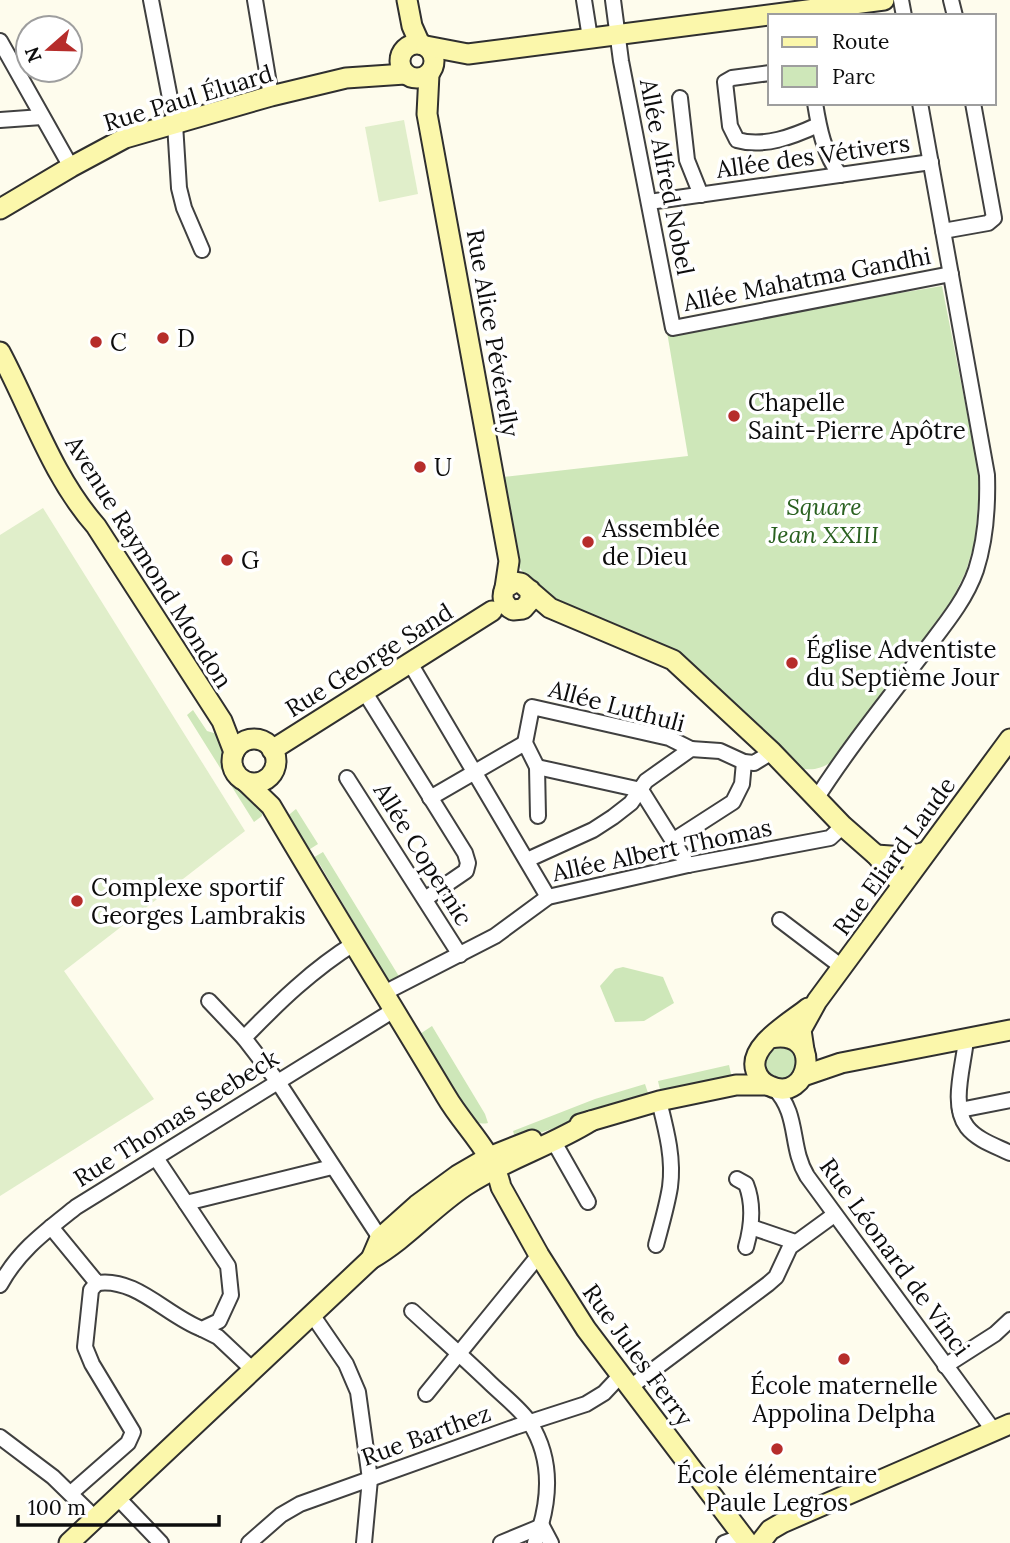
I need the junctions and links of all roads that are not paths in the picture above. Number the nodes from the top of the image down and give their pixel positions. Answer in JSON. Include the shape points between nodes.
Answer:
{"nodes":[{"id":1,"x":151,"y":0,"type":"edge"},
{"id":2,"x":256,"y":0,"type":"edge"},
{"id":3,"x":407,"y":0,"type":"edge"},
{"id":4,"x":584,"y":0,"type":"edge"},
{"id":5,"x":613,"y":0,"type":"edge"},
{"id":6,"x":884,"y":0,"type":"edge"},
{"id":7,"x":774,"y":14,"type":"edge"},
{"id":8,"x":768,"y":15,"type":"edge"},
{"id":9,"x":618,"y":34,"type":"junction"},
{"id":10,"x":590,"y":38,"type":"junction"},
{"id":11,"x":0,"y":41,"type":"edge"},
{"id":12,"x":423,"y":45,"type":"junction"},
{"id":13,"x":468,"y":54,"type":"junction"},
{"id":14,"x":768,"y":73,"type":"edge"},
{"id":15,"x":419,"y":74,"type":"junction"},
{"id":16,"x":271,"y":96,"type":"junction"},
{"id":17,"x":680,"y":99,"type":"dead end"},
{"id":18,"x":816,"y":105,"type":"edge"},
{"id":19,"x":920,"y":105,"type":"edge"},
{"id":20,"x":973,"y":105,"type":"edge"},
{"id":21,"x":42,"y":117,"type":"junction"},
{"id":22,"x":0,"y":120,"type":"edge"},
{"id":23,"x":175,"y":124,"type":"junction"},
{"id":24,"x":818,"y":125,"type":"junction"},
{"id":25,"x":931,"y":162,"type":"junction"},
{"id":26,"x":71,"y":167,"type":"junction"},
{"id":27,"x":840,"y":175,"type":"junction"},
{"id":28,"x":701,"y":195,"type":"junction"},
{"id":29,"x":649,"y":202,"type":"junction"},
{"id":30,"x":0,"y":209,"type":"edge"},
{"id":31,"x":943,"y":231,"type":"junction"},
{"id":32,"x":202,"y":250,"type":"dead end"},
{"id":33,"x":951,"y":274,"type":"junction"},
{"id":34,"x":673,"y":328,"type":"joint"},
{"id":35,"x":0,"y":352,"type":"edge"},
{"id":36,"x":516,"y":595,"type":"junction"},
{"id":37,"x":410,"y":663,"type":"junction"},
{"id":38,"x":364,"y":691,"type":"junction"},
{"id":39,"x":1010,"y":740,"type":"edge"},
{"id":40,"x":524,"y":743,"type":"junction"},
{"id":41,"x":242,"y":746,"type":"junction"},
{"id":42,"x":691,"y":749,"type":"junction"},
{"id":43,"x":272,"y":750,"type":"junction"},
{"id":44,"x":772,"y":752,"type":"junction"},
{"id":45,"x":744,"y":762,"type":"junction"},
{"id":46,"x":537,"y":767,"type":"junction"},
{"id":47,"x":475,"y":771,"type":"junction"},
{"id":48,"x":271,"y":775,"type":"junction"},
{"id":49,"x":348,"y":778,"type":"dead end"},
{"id":50,"x":246,"y":782,"type":"junction"},
{"id":51,"x":641,"y":790,"type":"junction"},
{"id":52,"x":430,"y":798,"type":"junction"},
{"id":53,"x":817,"y":799,"type":"junction"},
{"id":54,"x":271,"y":806,"type":"junction"},
{"id":55,"x":538,"y":816,"type":"dead end"},
{"id":56,"x":843,"y":826,"type":"junction"},
{"id":57,"x":674,"y":840,"type":"junction"},
{"id":58,"x":926,"y":852,"type":"junction"},
{"id":59,"x":527,"y":860,"type":"junction"},
{"id":60,"x":878,"y":864,"type":"junction"},
{"id":61,"x":688,"y":865,"type":"junction"},
{"id":62,"x":901,"y":886,"type":"junction"},
{"id":63,"x":548,"y":897,"type":"junction"},
{"id":64,"x":425,"y":899,"type":"junction"},
{"id":65,"x":884,"y":910,"type":"junction"},
{"id":66,"x":780,"y":920,"type":"dead end"},
{"id":67,"x":355,"y":943,"type":"junction"},
{"id":68,"x":460,"y":955,"type":"junction"},
{"id":69,"x":842,"y":967,"type":"junction"},
{"id":70,"x":209,"y":1001,"type":"dead end"},
{"id":71,"x":389,"y":1001,"type":"junction"},
{"id":72,"x":817,"y":1001,"type":"junction"},
{"id":73,"x":1010,"y":1030,"type":"edge"},
{"id":74,"x":244,"y":1038,"type":"junction"},
{"id":75,"x":771,"y":1038,"type":"junction"},
{"id":76,"x":965,"y":1039,"type":"junction"},
{"id":77,"x":805,"y":1061,"type":"junction"},
{"id":78,"x":754,"y":1064,"type":"junction"},
{"id":79,"x":278,"y":1082,"type":"junction"},
{"id":80,"x":736,"y":1085,"type":"junction"},
{"id":81,"x":775,"y":1091,"type":"junction"},
{"id":82,"x":1010,"y":1100,"type":"edge"},
{"id":83,"x":659,"y":1101,"type":"junction"},
{"id":84,"x":960,"y":1110,"type":"junction"},
{"id":85,"x":591,"y":1122,"type":"junction"},
{"id":86,"x":554,"y":1143,"type":"junction"},
{"id":87,"x":1010,"y":1153,"type":"edge"},
{"id":88,"x":156,"y":1158,"type":"junction"},
{"id":89,"x":332,"y":1167,"type":"junction"},
{"id":90,"x":490,"y":1170,"type":"junction"},
{"id":91,"x":737,"y":1179,"type":"dead end"},
{"id":92,"x":588,"y":1202,"type":"dead end"},
{"id":93,"x":186,"y":1203,"type":"junction"},
{"id":94,"x":834,"y":1215,"type":"junction"},
{"id":95,"x":51,"y":1227,"type":"junction"},
{"id":96,"x":751,"y":1227,"type":"junction"},
{"id":97,"x":380,"y":1238,"type":"junction"},
{"id":98,"x":795,"y":1242,"type":"junction"},
{"id":99,"x":656,"y":1245,"type":"dead end"},
{"id":100,"x":746,"y":1247,"type":"dead end"},
{"id":101,"x":538,"y":1255,"type":"junction"},
{"id":102,"x":371,"y":1259,"type":"junction"},
{"id":103,"x":97,"y":1283,"type":"junction"},
{"id":104,"x":0,"y":1285,"type":"edge"},
{"id":105,"x":412,"y":1311,"type":"dead end"},
{"id":106,"x":311,"y":1313,"type":"junction"},
{"id":107,"x":1010,"y":1320,"type":"edge"},
{"id":108,"x":202,"y":1329,"type":"junction"},
{"id":109,"x":458,"y":1353,"type":"junction"},
{"id":110,"x":945,"y":1366,"type":"junction"},
{"id":111,"x":252,"y":1369,"type":"junction"},
{"id":112,"x":625,"y":1382,"type":"junction"},
{"id":113,"x":426,"y":1394,"type":"dead end"},
{"id":114,"x":529,"y":1422,"type":"junction"},
{"id":115,"x":1002,"y":1427,"type":"edge"},
{"id":116,"x":0,"y":1437,"type":"edge"},
{"id":117,"x":370,"y":1479,"type":"junction"},
{"id":118,"x":71,"y":1493,"type":"junction"},
{"id":119,"x":117,"y":1497,"type":"junction"},
{"id":120,"x":95,"y":1518,"type":"junction"},
{"id":121,"x":542,"y":1526,"type":"junction"},
{"id":122,"x":744,"y":1541,"type":"edge"},
{"id":123,"x":69,"y":1543,"type":"edge"},
{"id":124,"x":161,"y":1543,"type":"edge"},
{"id":125,"x":249,"y":1543,"type":"edge"},
{"id":126,"x":364,"y":1543,"type":"edge"},
{"id":127,"x":501,"y":1543,"type":"edge"},
{"id":128,"x":535,"y":1543,"type":"edge"},
{"id":129,"x":551,"y":1543,"type":"edge"}],
"edges":[{"from":1,"to":23,"type":"street"},
{"from":2,"to":16,"type":"street"},
{"from":3,"to":12,"type":"street","via":[[412,26]]},
{"from":4,"to":10,"type":"street"},
{"from":5,"to":9,"type":"street","name":"Allée Alfred Nobel"},
{"from":6,"to":7,"type":"street"},
{"from":8,"to":9,"type":"street"},
{"from":9,"to":10,"type":"street"},
{"from":9,"to":29,"type":"street","name":"Allée Alfred Nobel"},
{"from":10,"to":13,"type":"street"},
{"from":11,"to":21,"type":"street"},
{"from":12,"to":13,"type":"street"},
{"from":12,"to":15,"type":"street","via":[[433,54]]},
{"from":12,"to":15,"type":"street","via":[[409,45],[401,54],[400,65]]},
{"from":13,"to":15,"type":"street","name":"Rue Paul Éluard"},
{"from":14,"to":24,"type":"street","via":[[725,82],[731,131],[737,140],[775,140]]},
{"from":15,"to":16,"type":"street","name":"Rue Paul Éluard","via":[[345,78]]},
{"from":15,"to":36,"type":"street","name":"Rue Alice Pévérelly"},
{"from":16,"to":23,"type":"street","name":"Rue Paul Éluard"},
{"from":17,"to":28,"type":"street","name":"Allée des Vétivers","via":[[687,160]]},
{"from":18,"to":24,"type":"street"},
{"from":19,"to":25,"type":"street"},
{"from":20,"to":31,"type":"street","via":[[994,218]]},
{"from":21,"to":22,"type":"street"},
{"from":21,"to":26,"type":"street"},
{"from":23,"to":26,"type":"street","name":"Rue Paul Éluard","via":[[125,138]]},
{"from":23,"to":32,"type":"street","via":[[179,188]]},
{"from":24,"to":27,"type":"street"},
{"from":25,"to":27,"type":"street","name":"Allée des Vétivers"},
{"from":25,"to":31,"type":"street"},
{"from":26,"to":30,"type":"street","name":"Rue Paul Éluard"},
{"from":27,"to":28,"type":"street","name":"Allée des Vétivers"},
{"from":28,"to":29,"type":"street","name":"Allée des Vétivers"},
{"from":29,"to":34,"type":"street","name":"Allée Alfred Nobel"},
{"from":31,"to":33,"type":"street"},
{"from":33,"to":34,"type":"street","name":"Allée Mahatma Gandhi"},
{"from":33,"to":53,"type":"street","via":[[987,475],[983,542],[971,581],[955,611]]},
{"from":35,"to":41,"type":"street","name":"Avenue Raymond Mondon","via":[[81,509]]},
{"from":36,"to":37,"type":"street","name":"Rue George Sand","via":[[504,612],[492,611]]},
{"from":36,"to":44,"type":"street","via":[[673,660]]},
{"from":37,"to":38,"type":"street","name":"Rue George Sand"},
{"from":37,"to":47,"type":"street"},
{"from":38,"to":43,"type":"street","name":"Rue George Sand"},
{"from":38,"to":52,"type":"street"},
{"from":39,"to":58,"type":"street","name":"Rue Eliard Laude"},
{"from":40,"to":42,"type":"street","name":"Allée Luthuli","via":[[532,707],[669,738]]},
{"from":40,"to":46,"type":"street"},
{"from":40,"to":47,"type":"street"},
{"from":41,"to":43,"type":"street","via":[[262,741]]},
{"from":41,"to":50,"type":"street","via":[[232,766]]},
{"from":42,"to":45,"type":"street","name":"Allée Luthuli","via":[[720,751]]},
{"from":42,"to":51,"type":"street","via":[[646,781]]},
{"from":43,"to":48,"type":"street"},
{"from":44,"to":45,"type":"street","via":[[754,763]]},
{"from":44,"to":53,"type":"street"},
{"from":45,"to":57,"type":"street","via":[[742,784],[733,802]]},
{"from":46,"to":51,"type":"street"},
{"from":46,"to":55,"type":"street"},
{"from":47,"to":52,"type":"street"},
{"from":47,"to":59,"type":"street"},
{"from":48,"to":50,"type":"street","via":[[260,782]]},
{"from":48,"to":54,"type":"street"},
{"from":49,"to":64,"type":"street","name":"Allée Copernic"},
{"from":50,"to":54,"type":"street"},
{"from":51,"to":57,"type":"street"},
{"from":51,"to":59,"type":"street","via":[[631,803],[593,830]]},
{"from":52,"to":64,"type":"street","via":[[468,863],[466,871]]},
{"from":53,"to":56,"type":"street"},
{"from":54,"to":67,"type":"street"},
{"from":56,"to":60,"type":"street"},
{"from":56,"to":61,"type":"street","name":"Allée Albert Thomas","via":[[830,838]]},
{"from":57,"to":61,"type":"street"},
{"from":58,"to":60,"type":"street"},
{"from":58,"to":62,"type":"street","name":"Rue Eliard Laude"},
{"from":59,"to":63,"type":"street"},
{"from":60,"to":62,"type":"street"},
{"from":60,"to":65,"type":"street","via":[[886,894]]},
{"from":61,"to":63,"type":"street","name":"Allée Albert Thomas"},
{"from":62,"to":65,"type":"street","name":"Rue Eliard Laude"},
{"from":63,"to":68,"type":"street","name":"Allée Albert Thomas"},
{"from":64,"to":68,"type":"street","name":"Allée Copernic"},
{"from":65,"to":69,"type":"street","name":"Rue Eliard Laude"},
{"from":66,"to":69,"type":"street"},
{"from":67,"to":71,"type":"street"},
{"from":67,"to":74,"type":"street","via":[[283,998]]},
{"from":68,"to":71,"type":"street","name":"Allée Albert Thomas"},
{"from":69,"to":72,"type":"street","name":"Rue Eliard Laude"},
{"from":70,"to":74,"type":"street"},
{"from":71,"to":79,"type":"street","name":"Rue Thomas Seebeck"},
{"from":71,"to":90,"type":"street"},
{"from":72,"to":75,"type":"street","name":"Rue Eliard Laude"},
{"from":72,"to":77,"type":"street","name":"Rue Eliard Laude","via":[[801,1030]]},
{"from":73,"to":76,"type":"street"},
{"from":74,"to":79,"type":"street"},
{"from":75,"to":77,"type":"street","via":[[785,1037],[799,1044]]},
{"from":75,"to":78,"type":"street","via":[[757,1050]]},
{"from":76,"to":77,"type":"street","via":[[841,1063]]},
{"from":76,"to":84,"type":"street"},
{"from":77,"to":81,"type":"street","via":[[792,1087]]},
{"from":78,"to":80,"type":"street"},
{"from":78,"to":81,"type":"street","via":[[761,1080]]},
{"from":79,"to":88,"type":"street","name":"Rue Thomas Seebeck"},
{"from":79,"to":89,"type":"street"},
{"from":80,"to":81,"type":"street"},
{"from":80,"to":83,"type":"street"},
{"from":81,"to":94,"type":"street","name":"Rue Léonard de Vinci","via":[[793,1121],[801,1165]]},
{"from":82,"to":84,"type":"street"},
{"from":83,"to":85,"type":"street"},
{"from":83,"to":99,"type":"street","via":[[671,1171]]},
{"from":84,"to":87,"type":"street","via":[[968,1128]]},
{"from":85,"to":86,"type":"street"},
{"from":85,"to":90,"type":"street","via":[[569,1126]]},
{"from":86,"to":90,"type":"street"},
{"from":86,"to":92,"type":"street"},
{"from":88,"to":93,"type":"street"},
{"from":88,"to":95,"type":"street","name":"Rue Thomas Seebeck"},
{"from":89,"to":93,"type":"street"},
{"from":89,"to":97,"type":"street"},
{"from":90,"to":97,"type":"street","via":[[418,1205]]},
{"from":90,"to":101,"type":"street","name":"Rue Jules Ferry"},
{"from":90,"to":102,"type":"street"},
{"from":91,"to":96,"type":"street","via":[[744,1182],[751,1200]]},
{"from":93,"to":108,"type":"street","via":[[228,1266],[231,1295],[219,1321]]},
{"from":94,"to":98,"type":"street"},
{"from":94,"to":110,"type":"street","name":"Rue Léonard de Vinci"},
{"from":95,"to":103,"type":"street"},
{"from":95,"to":104,"type":"street","name":"Rue Thomas Seebeck","via":[[33,1241]]},
{"from":96,"to":98,"type":"street"},
{"from":96,"to":100,"type":"street"},
{"from":97,"to":102,"type":"street"},
{"from":98,"to":112,"type":"street","name":"Rue Barthez","via":[[768,1284]]},
{"from":101,"to":109,"type":"street"},
{"from":101,"to":112,"type":"street","name":"Rue Jules Ferry"},
{"from":102,"to":106,"type":"street"},
{"from":103,"to":108,"type":"street","via":[[112,1280],[138,1291],[183,1322]]},
{"from":103,"to":118,"type":"street","via":[[91,1290],[85,1347],[134,1432],[128,1443]]},
{"from":105,"to":109,"type":"street"},
{"from":106,"to":111,"type":"street"},
{"from":106,"to":117,"type":"street","via":[[346,1364],[358,1392]]},
{"from":107,"to":110,"type":"street"},
{"from":108,"to":111,"type":"street","via":[[218,1337]]},
{"from":109,"to":113,"type":"street"},
{"from":109,"to":114,"type":"street"},
{"from":110,"to":115,"type":"street","name":"Rue Léonard de Vinci"},
{"from":111,"to":119,"type":"street"},
{"from":112,"to":114,"type":"street","name":"Rue Barthez","via":[[586,1404]]},
{"from":112,"to":122,"type":"street","name":"Rue Jules Ferry"},
{"from":114,"to":117,"type":"street","name":"Rue Barthez"},
{"from":114,"to":121,"type":"street","via":[[548,1469]]},
{"from":115,"to":122,"type":"street"},
{"from":116,"to":118,"type":"street"},
{"from":117,"to":125,"type":"street","name":"Rue Barthez","via":[[300,1504]]},
{"from":117,"to":126,"type":"street"},
{"from":118,"to":120,"type":"street"},
{"from":119,"to":120,"type":"street"},
{"from":119,"to":124,"type":"street"},
{"from":120,"to":123,"type":"street"},
{"from":121,"to":127,"type":"street"},
{"from":121,"to":128,"type":"street"},
{"from":121,"to":129,"type":"street"}]}
